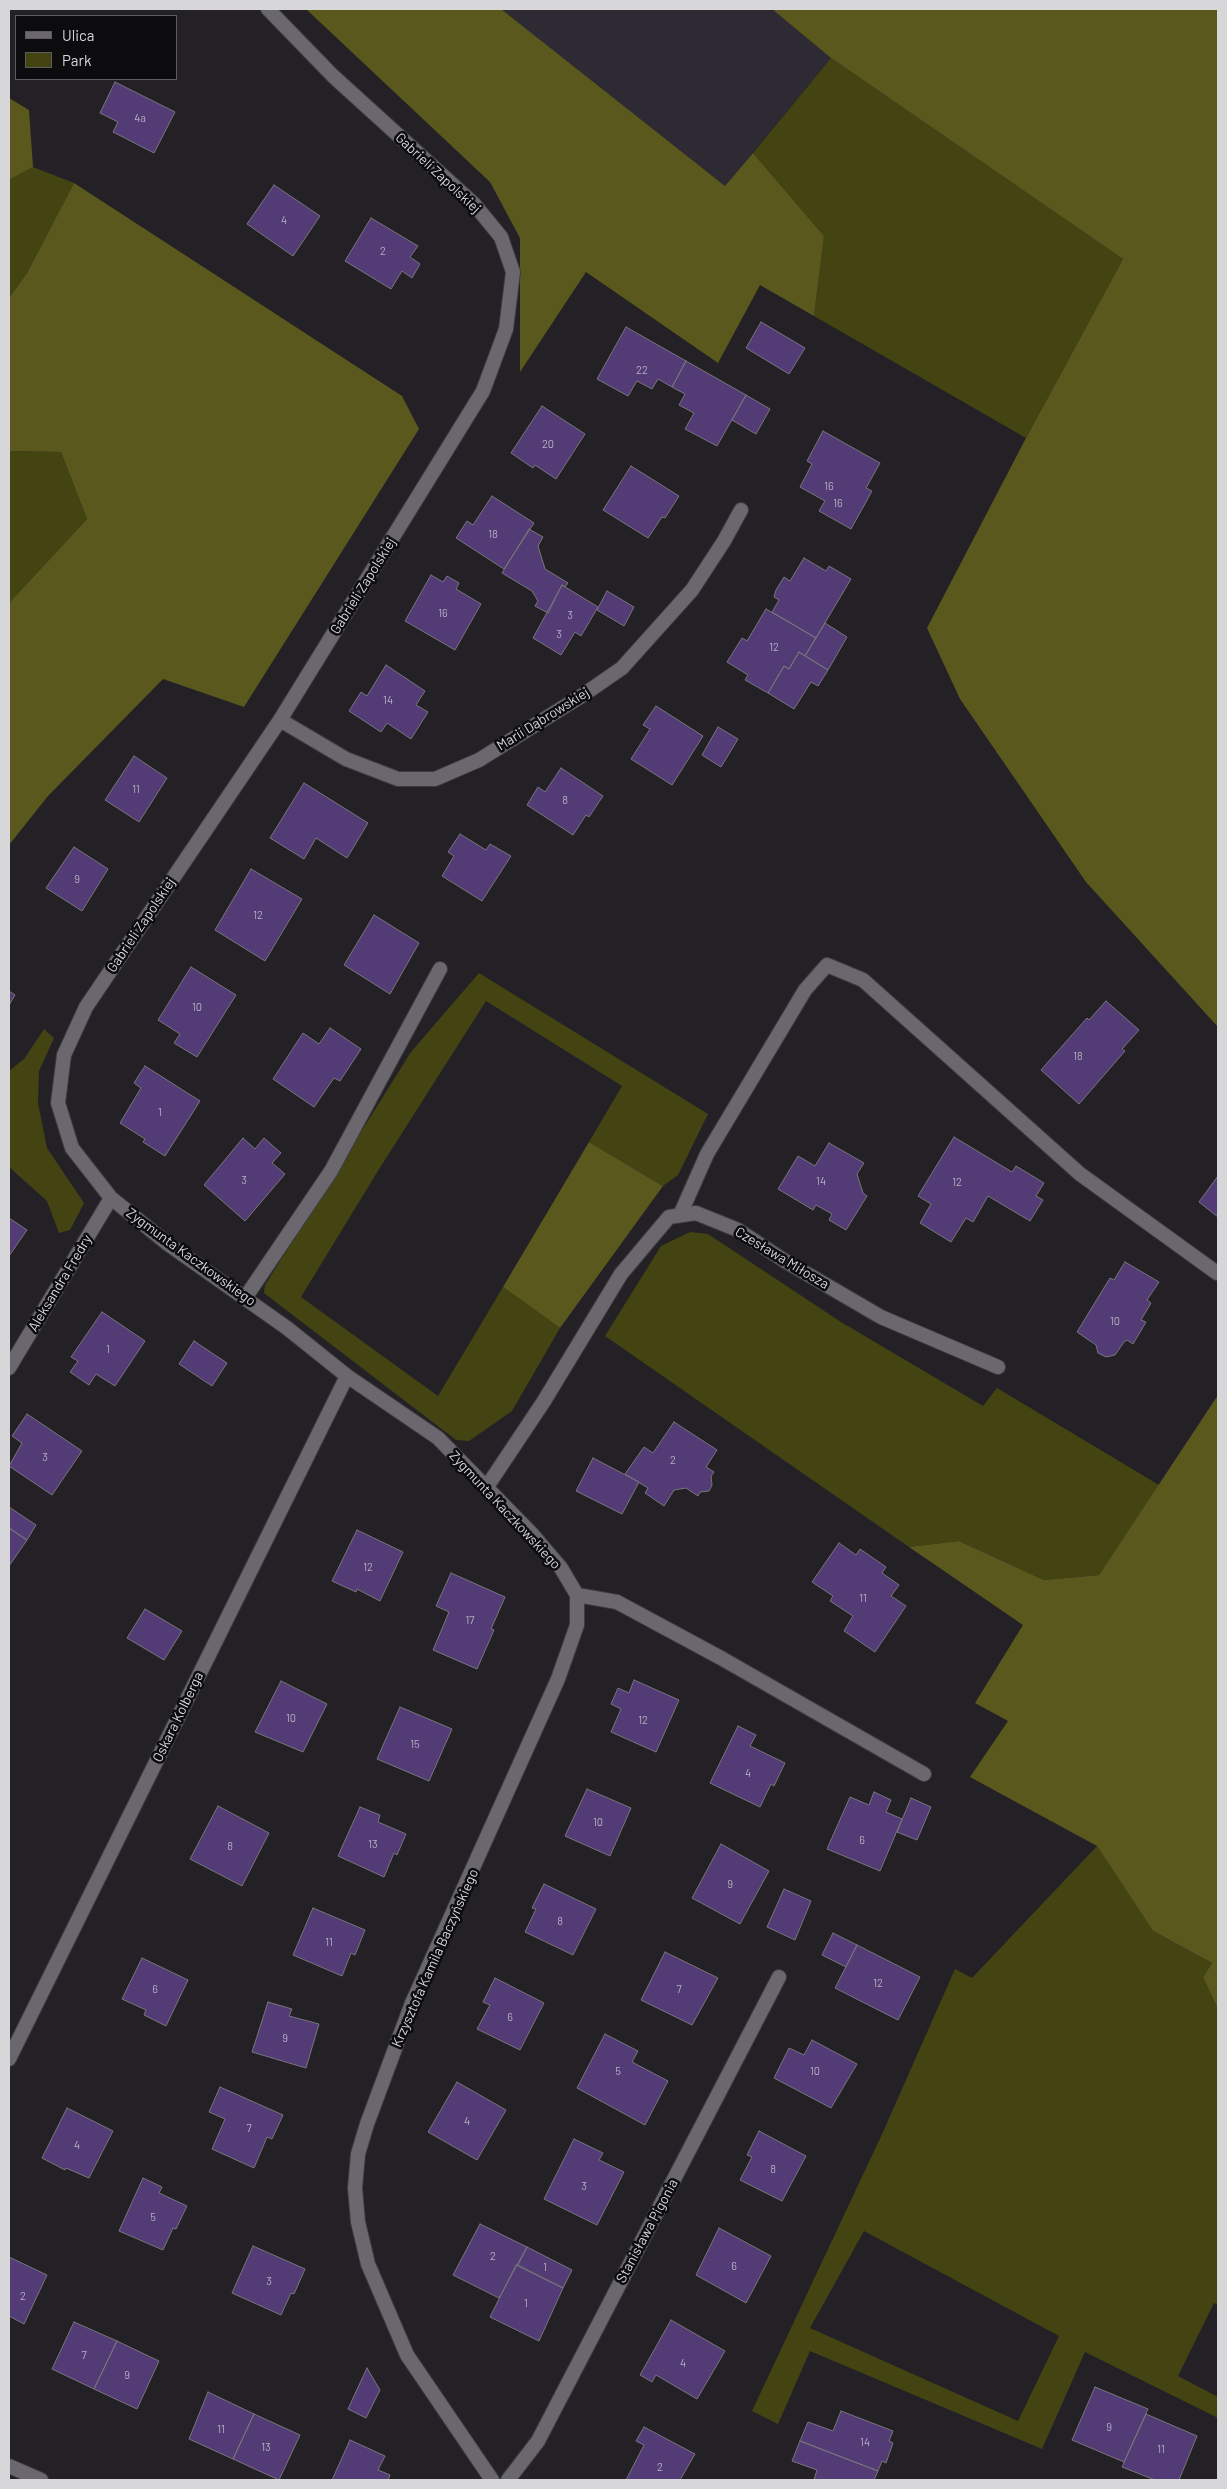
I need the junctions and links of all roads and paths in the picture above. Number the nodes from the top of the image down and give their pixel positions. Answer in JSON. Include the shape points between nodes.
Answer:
{"nodes":[{"id":1,"x":268,"y":9,"type":"edge"},
{"id":2,"x":741,"y":510,"type":"dead end"},
{"id":3,"x":280,"y":720,"type":"junction"},
{"id":4,"x":440,"y":969,"type":"dead end"},
{"id":5,"x":111,"y":1198,"type":"junction"},
{"id":6,"x":680,"y":1215,"type":"junction"},
{"id":7,"x":1217,"y":1273,"type":"dead end"},
{"id":8,"x":245,"y":1298,"type":"junction"},
{"id":9,"x":998,"y":1367,"type":"dead end"},
{"id":10,"x":9,"y":1368,"type":"edge"},
{"id":11,"x":347,"y":1376,"type":"junction"},
{"id":12,"x":486,"y":1488,"type":"junction"},
{"id":13,"x":577,"y":1596,"type":"junction"},
{"id":14,"x":924,"y":1774,"type":"dead end"},
{"id":15,"x":779,"y":1977,"type":"dead end"},
{"id":16,"x":9,"y":2059,"type":"edge"},
{"id":17,"x":9,"y":2466,"type":"edge"},
{"id":18,"x":41,"y":2480,"type":"edge"},
{"id":19,"x":492,"y":2480,"type":"edge"},
{"id":20,"x":508,"y":2480,"type":"edge"}],
"edges":[{"from":1,"to":3,"type":"street","name":"Gabrieli Zapolskiej","via":[[333,76],[474,204],[502,237],[513,272],[506,329],[483,391]]},
{"from":2,"to":3,"type":"street","name":"Marii Dąbrowskiej","via":[[692,590],[622,668],[479,760],[435,779],[398,779],[346,759]]},
{"from":3,"to":5,"type":"street","name":"Gabrieli Zapolskiej","via":[[86,1007],[64,1055],[58,1103],[72,1148]]},
{"from":4,"to":8,"type":"street","via":[[331,1171]]},
{"from":5,"to":8,"type":"street","name":"Zygmunta Kaczkowskiego","via":[[168,1244]]},
{"from":5,"to":10,"type":"street","name":"Aleksandra Fredry"},
{"from":6,"to":7,"type":"street","via":[[707,1154],[805,990],[827,965],[863,980],[1080,1174]]},
{"from":6,"to":9,"type":"street","name":"Czesława Miłosza","via":[[696,1213],[738,1230],[881,1317]]},
{"from":6,"to":12,"type":"street","via":[[669,1217],[621,1274],[544,1401]]},
{"from":8,"to":11,"type":"street","name":"Zygmunta Kaczkowskiego"},
{"from":11,"to":12,"type":"street","name":"Zygmunta Kaczkowskiego","via":[[438,1438]]},
{"from":11,"to":16,"type":"street","name":"Oskara Kolberga"},
{"from":12,"to":13,"type":"street","name":"Zygmunta Kaczkowskiego","via":[[561,1568]]},
{"from":13,"to":14,"type":"street","via":[[617,1602]]},
{"from":13,"to":19,"type":"street","name":"Krzysztofa Kamila Baczyńskiego","via":[[577,1625],[558,1679],[412,2003],[358,2154],[355,2188],[358,2222],[368,2264],[407,2355]]},
{"from":15,"to":20,"type":"street","name":"Stanisława Pigonia","via":[[538,2441]]},
{"from":17,"to":18,"type":"street"}]}
